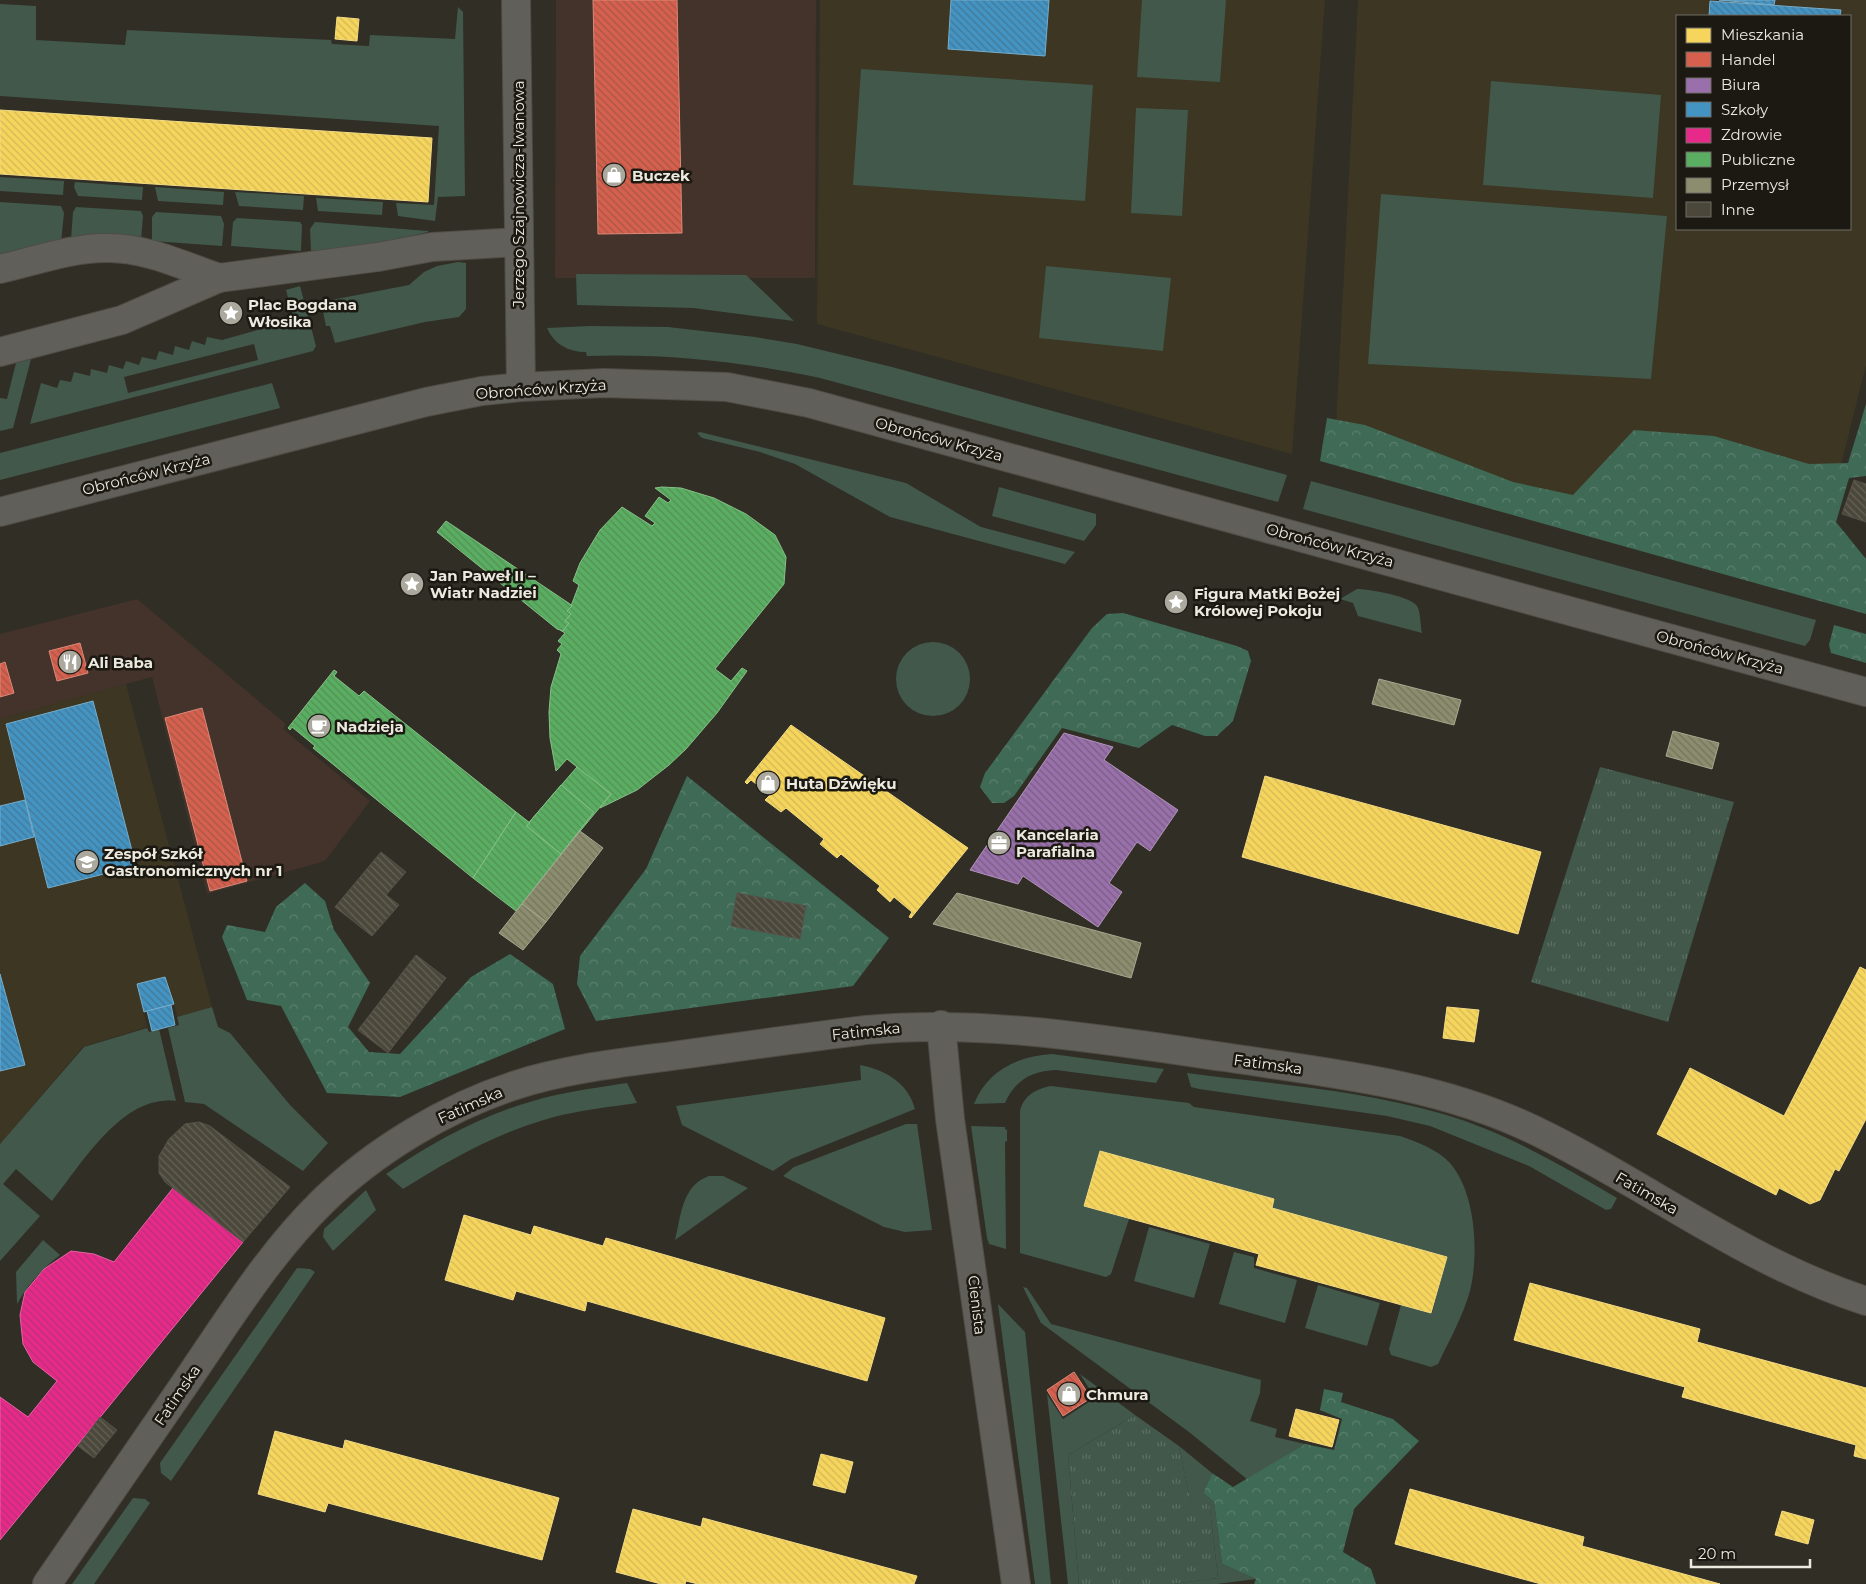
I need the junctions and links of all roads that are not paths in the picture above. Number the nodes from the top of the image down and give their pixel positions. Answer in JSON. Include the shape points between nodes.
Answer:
{"nodes":[{"id":1,"x":516,"y":0,"type":"edge"},
{"id":2,"x":519,"y":242,"type":"junction"},
{"id":3,"x":0,"y":269,"type":"edge"},
{"id":4,"x":219,"y":278,"type":"junction"},
{"id":5,"x":0,"y":352,"type":"edge"},
{"id":6,"x":521,"y":387,"type":"junction"},
{"id":7,"x":0,"y":512,"type":"edge"},
{"id":8,"x":1866,"y":692,"type":"edge"},
{"id":9,"x":941,"y":1026,"type":"junction"},
{"id":10,"x":1866,"y":1301,"type":"edge"},
{"id":11,"x":46,"y":1584,"type":"edge"},
{"id":12,"x":1016,"y":1584,"type":"edge"}],
"edges":[{"from":1,"to":2,"type":"street","name":"Jerzego Szajnowicza-Iwanowa"},
{"from":2,"to":4,"type":"street","via":[[432,247]]},
{"from":2,"to":6,"type":"street","name":"Jerzego Szajnowicza-Iwanowa"},
{"from":3,"to":4,"type":"street","via":[[81,250],[108,248],[146,254]]},
{"from":4,"to":5,"type":"street","via":[[122,320]]},
{"from":6,"to":7,"type":"street","name":"Obrońców Krzyża","via":[[426,402]]},
{"from":6,"to":8,"type":"street","name":"Obrońców Krzyża","via":[[579,383],[698,384],[751,390],[809,403]]},
{"from":9,"to":10,"type":"street","name":"Fatimska","via":[[1015,1030],[1178,1050],[1389,1082],[1432,1092],[1486,1109],[1532,1129],[1742,1248]]},
{"from":9,"to":11,"type":"street","name":"Fatimska","via":[[866,1030],[605,1064],[518,1084],[469,1102],[422,1127],[364,1166],[324,1200],[293,1234],[243,1299]]},
{"from":9,"to":12,"type":"street","name":"Cienista","via":[[950,1119]]}]}
